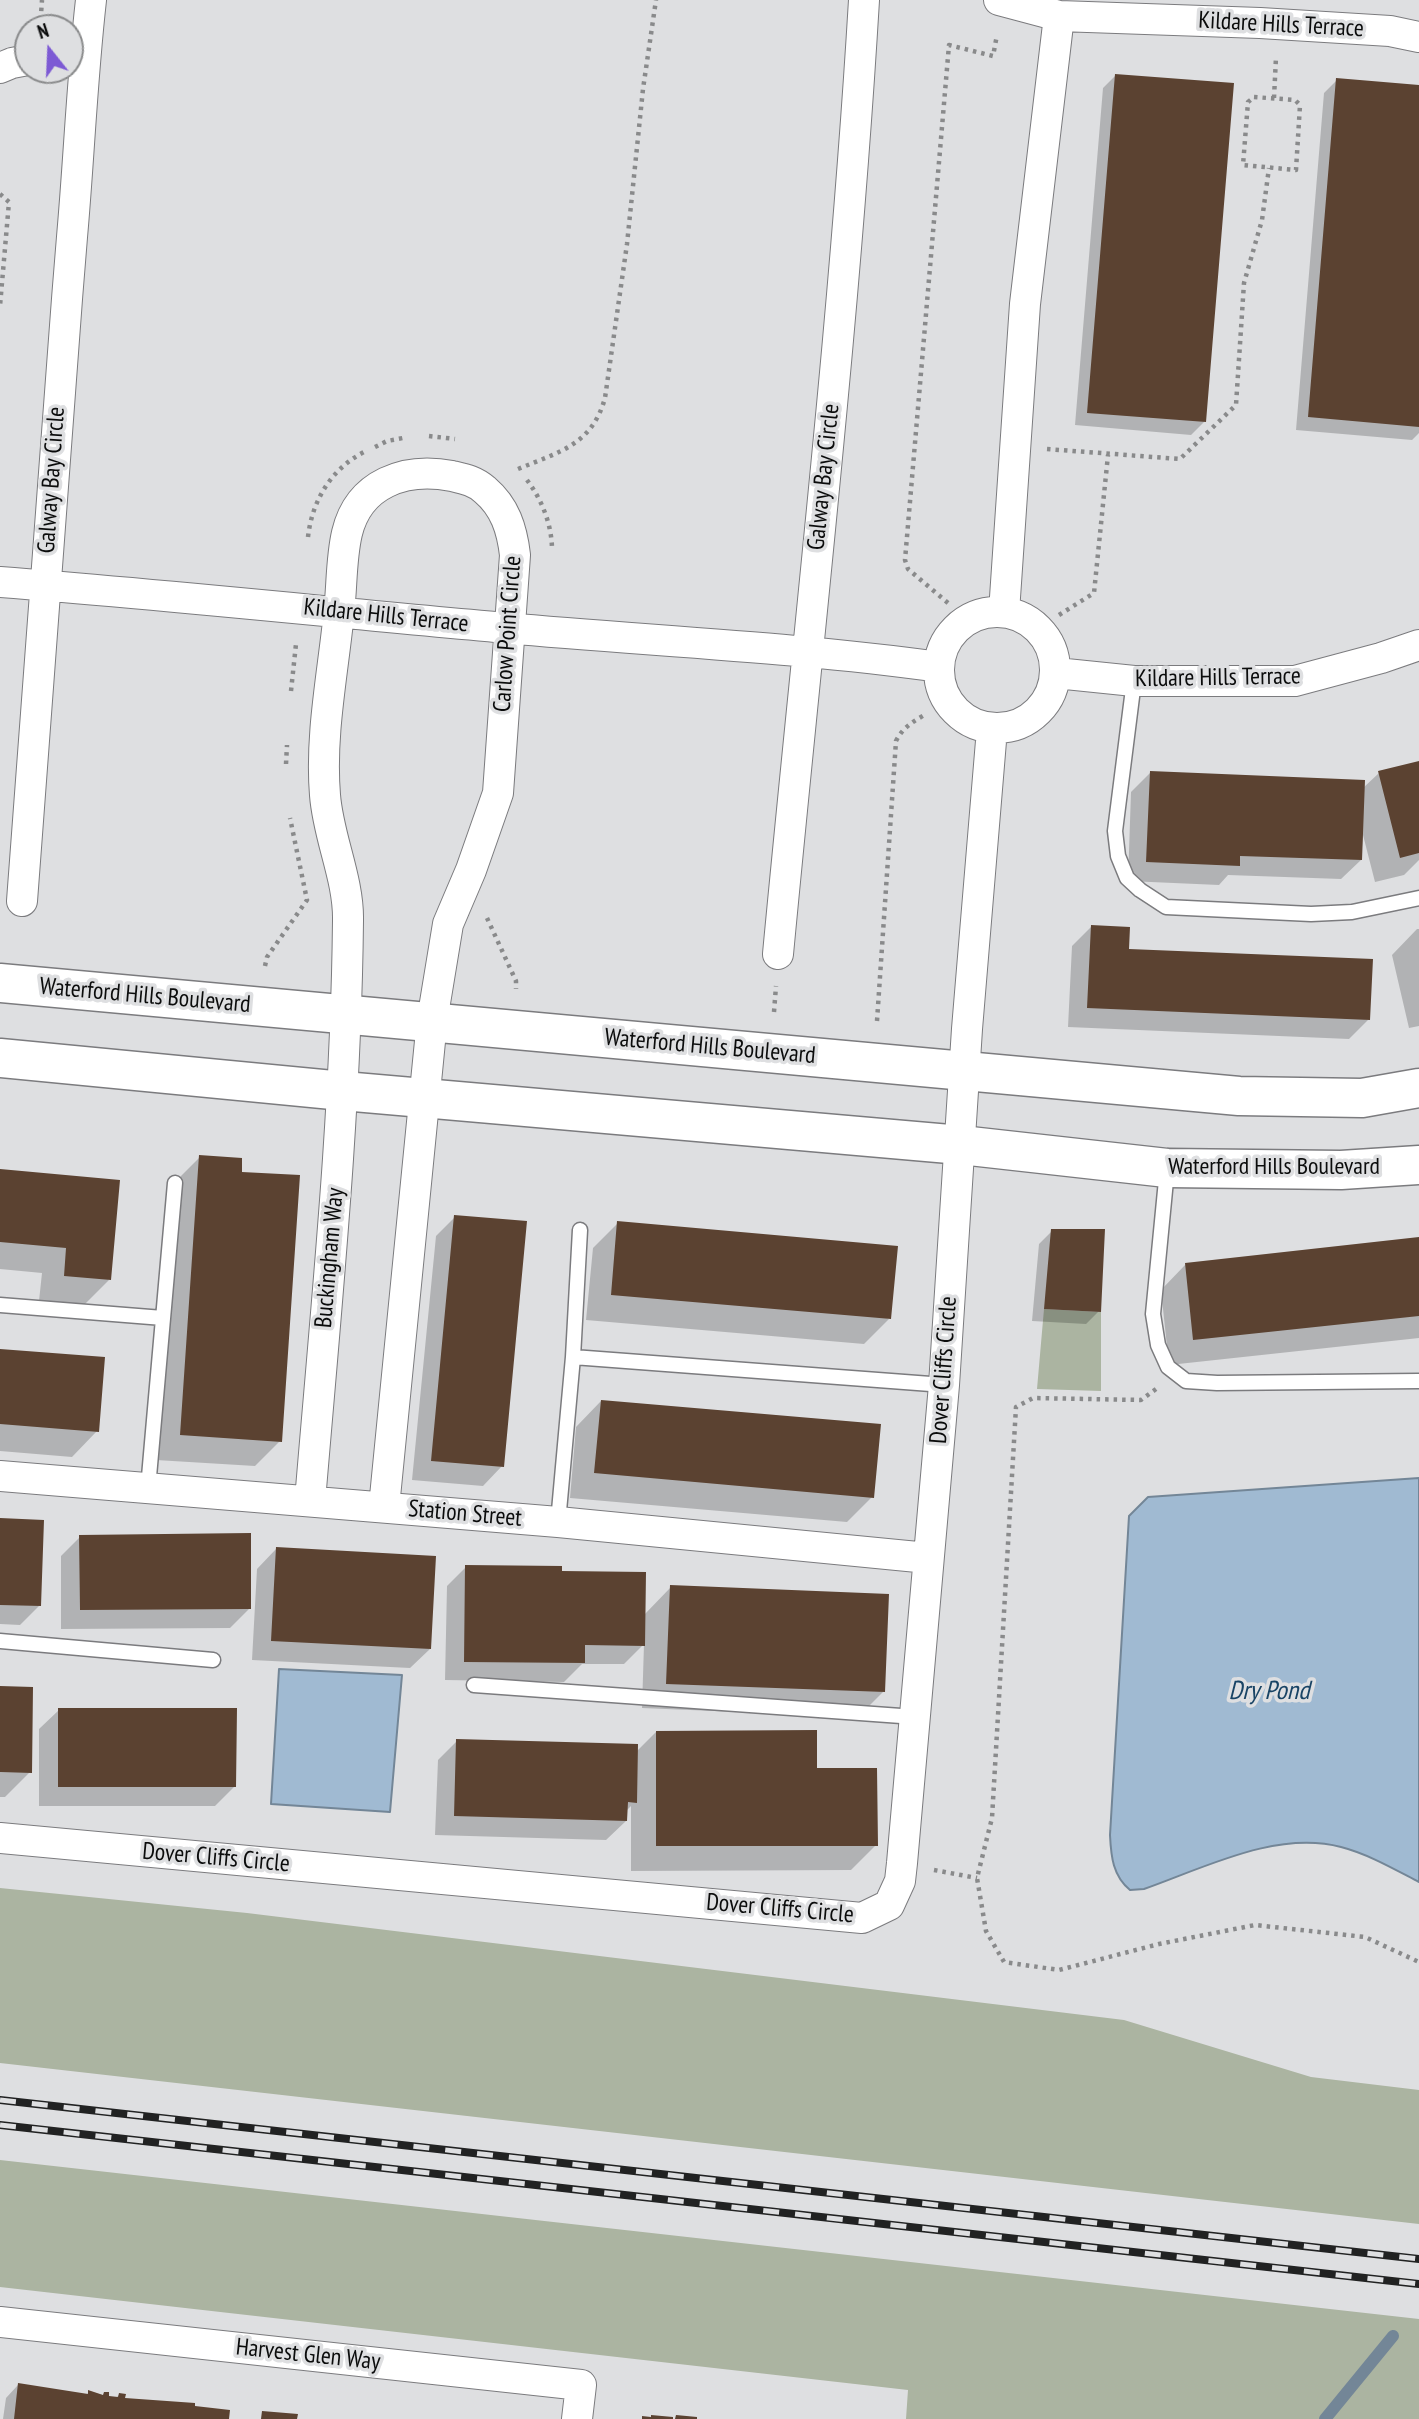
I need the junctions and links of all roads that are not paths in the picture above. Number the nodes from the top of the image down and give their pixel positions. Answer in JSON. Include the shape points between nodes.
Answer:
{"nodes":[{"id":1,"x":90,"y":0,"type":"edge"},
{"id":2,"x":864,"y":0,"type":"edge"},
{"id":3,"x":999,"y":11,"type":"edge"},
{"id":4,"x":1059,"y":16,"type":"junction"},
{"id":5,"x":84,"y":27,"type":"edge"},
{"id":6,"x":1419,"y":37,"type":"edge"},
{"id":7,"x":78,"y":84,"type":"edge"},
{"id":8,"x":0,"y":582,"type":"edge"},
{"id":9,"x":45,"y":585,"type":"junction"},
{"id":10,"x":340,"y":612,"type":"junction"},
{"id":11,"x":1003,"y":612,"type":"junction"},
{"id":12,"x":509,"y":628,"type":"junction"},
{"id":13,"x":1419,"y":645,"type":"edge"},
{"id":14,"x":806,"y":652,"type":"junction"},
{"id":15,"x":939,"y":667,"type":"junction"},
{"id":16,"x":1056,"y":673,"type":"junction"},
{"id":17,"x":1134,"y":681,"type":"junction"},
{"id":18,"x":992,"y":729,"type":"junction"},
{"id":19,"x":1419,"y":898,"type":"edge"},
{"id":20,"x":22,"y":901,"type":"dead end"},
{"id":21,"x":778,"y":954,"type":"dead end"},
{"id":22,"x":0,"y":983,"type":"edge"},
{"id":23,"x":346,"y":1014,"type":"junction"},
{"id":24,"x":432,"y":1021,"type":"junction"},
{"id":25,"x":0,"y":1058,"type":"edge"},
{"id":26,"x":964,"y":1070,"type":"junction"},
{"id":27,"x":1419,"y":1088,"type":"edge"},
{"id":28,"x":343,"y":1091,"type":"junction"},
{"id":29,"x":423,"y":1097,"type":"junction"},
{"id":30,"x":961,"y":1146,"type":"junction"},
{"id":31,"x":1419,"y":1165,"type":"edge"},
{"id":32,"x":1167,"y":1168,"type":"junction"},
{"id":33,"x":175,"y":1183,"type":"dead end"},
{"id":34,"x":580,"y":1230,"type":"dead end"},
{"id":35,"x":0,"y":1305,"type":"edge"},
{"id":36,"x":163,"y":1318,"type":"junction"},
{"id":37,"x":573,"y":1357,"type":"junction"},
{"id":38,"x":1419,"y":1381,"type":"edge"},
{"id":39,"x":944,"y":1384,"type":"junction"},
{"id":40,"x":0,"y":1476,"type":"edge"},
{"id":41,"x":148,"y":1488,"type":"junction"},
{"id":42,"x":310,"y":1501,"type":"junction"},
{"id":43,"x":384,"y":1507,"type":"junction"},
{"id":44,"x":558,"y":1522,"type":"junction"},
{"id":45,"x":929,"y":1558,"type":"junction"},
{"id":46,"x":0,"y":1642,"type":"edge"},
{"id":47,"x":213,"y":1660,"type":"dead end"},
{"id":48,"x":474,"y":1685,"type":"dead end"},
{"id":49,"x":915,"y":1717,"type":"junction"},
{"id":50,"x":0,"y":1838,"type":"edge"},
{"id":51,"x":0,"y":2322,"type":"edge"},
{"id":52,"x":577,"y":2419,"type":"edge"}],
"edges":[{"from":1,"to":5,"type":"street","name":"Galway Bay Circle"},
{"from":2,"to":14,"type":"street","name":"Galway Bay Circle","via":[[846,260]]},
{"from":3,"to":4,"type":"street"},
{"from":4,"to":6,"type":"street","name":"Kildare Hills Terrace","via":[[1260,23]]},
{"from":4,"to":11,"type":"street","via":[[1026,304]]},
{"from":7,"to":9,"type":"street","name":"Galway Bay Circle","via":[[80,146]]},
{"from":8,"to":9,"type":"street","name":"Kildare Hills Terrace"},
{"from":9,"to":10,"type":"street","name":"Kildare Hills Terrace"},
{"from":9,"to":20,"type":"street","name":"Galway Bay Circle"},
{"from":10,"to":12,"type":"street","name":"Kildare Hills Terrace"},
{"from":10,"to":12,"type":"street","name":"Carlow Point Circle","via":[[346,537],[361,502],[393,478],[443,474],[471,480],[486,490],[512,531],[515,555]]},
{"from":10,"to":23,"type":"street","name":"Carlow Point Circle","via":[[326,725],[325,796],[348,917]]},
{"from":11,"to":15,"type":"street","via":[[984,614],[952,633]]},
{"from":11,"to":16,"type":"street","via":[[1035,625],[1054,655]]},
{"from":12,"to":14,"type":"street","name":"Kildare Hills Terrace"},
{"from":12,"to":24,"type":"street","name":"Carlow Point Circle","via":[[498,793],[448,924]]},
{"from":13,"to":17,"type":"street","name":"Kildare Hills Terrace","via":[[1295,681]]},
{"from":14,"to":15,"type":"street","name":"Kildare Hills Terrace"},
{"from":14,"to":21,"type":"street","name":"Galway Bay Circle"},
{"from":15,"to":18,"type":"street","via":[[940,684],[958,714]]},
{"from":16,"to":17,"type":"street","name":"Kildare Hills Terrace"},
{"from":16,"to":18,"type":"street","via":[[1042,709],[1027,721]]},
{"from":17,"to":19,"type":"lane","via":[[1115,831],[1127,878],[1140,890],[1166,907],[1311,914],[1352,912]]},
{"from":18,"to":26,"type":"street"},
{"from":22,"to":23,"type":"street","name":"Waterford Hills Boulevard"},
{"from":23,"to":24,"type":"street","name":"Waterford Hills Boulevard"},
{"from":23,"to":28,"type":"street","name":"Buckingham Way"},
{"from":24,"to":26,"type":"street","name":"Waterford Hills Boulevard"},
{"from":24,"to":29,"type":"street","name":"Carlow Point Circle"},
{"from":25,"to":28,"type":"street","name":"Waterford Hills Boulevard"},
{"from":26,"to":27,"type":"street","name":"Waterford Hills Boulevard","via":[[1239,1097],[1362,1098]]},
{"from":26,"to":30,"type":"street","name":"Dover Cliffs Circle"},
{"from":28,"to":29,"type":"street","name":"Waterford Hills Boulevard"},
{"from":28,"to":42,"type":"street","name":"Buckingham Way"},
{"from":29,"to":30,"type":"street","name":"Waterford Hills Boulevard"},
{"from":29,"to":43,"type":"street"},
{"from":30,"to":32,"type":"street","name":"Waterford Hills Boulevard"},
{"from":30,"to":39,"type":"street","name":"Dover Cliffs Circle"},
{"from":31,"to":32,"type":"street","name":"Waterford Hills Boulevard","via":[[1341,1170]]},
{"from":32,"to":38,"type":"lane","via":[[1153,1314],[1158,1345],[1168,1367],[1186,1381],[1217,1383]]},
{"from":33,"to":36,"type":"lane"},
{"from":34,"to":37,"type":"lane"},
{"from":35,"to":36,"type":"lane"},
{"from":36,"to":41,"type":"lane"},
{"from":37,"to":39,"type":"lane"},
{"from":37,"to":44,"type":"lane"},
{"from":39,"to":45,"type":"street","name":"Dover Cliffs Circle"},
{"from":40,"to":41,"type":"street","name":"Station Street"},
{"from":41,"to":42,"type":"street","name":"Station Street"},
{"from":42,"to":43,"type":"street","name":"Station Street"},
{"from":43,"to":44,"type":"street","name":"Station Street"},
{"from":44,"to":45,"type":"street","name":"Station Street"},
{"from":45,"to":49,"type":"street","name":"Dover Cliffs Circle"},
{"from":46,"to":47,"type":"lane"},
{"from":48,"to":49,"type":"lane"},
{"from":49,"to":50,"type":"street","name":"Dover Cliffs Circle","via":[[900,1881],[889,1905],[862,1918]]},
{"from":51,"to":52,"type":"street","name":"Harvest Glen Way","via":[[581,2385]]}]}
